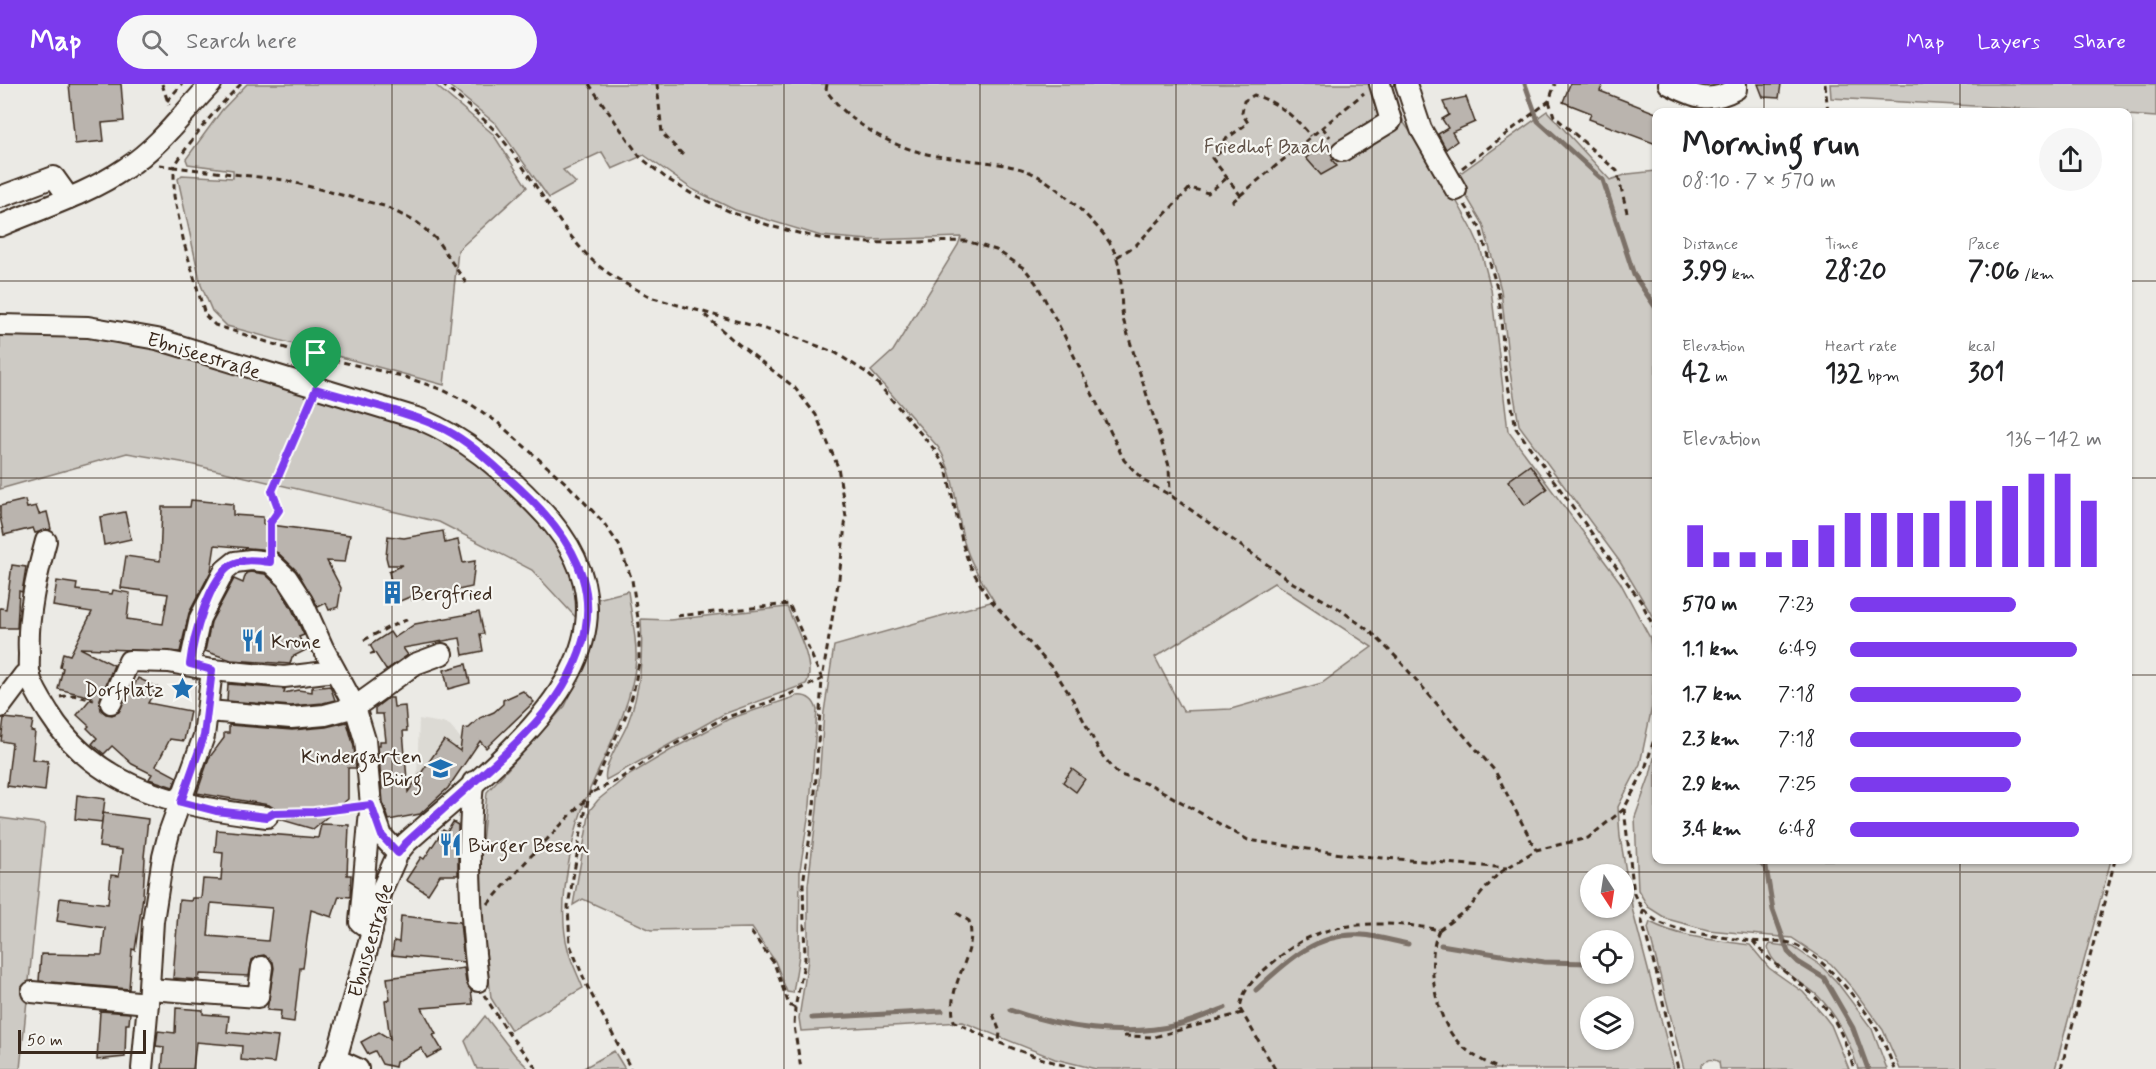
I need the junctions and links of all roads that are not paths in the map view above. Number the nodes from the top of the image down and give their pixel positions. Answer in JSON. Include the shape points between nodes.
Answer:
{"nodes":[{"id":1,"x":211,"y":84,"type":"edge"},
{"id":2,"x":1406,"y":84,"type":"edge"},
{"id":3,"x":1669,"y":84,"type":"edge"},
{"id":4,"x":1736,"y":84,"type":"edge"},
{"id":5,"x":1373,"y":87,"type":"edge"},
{"id":6,"x":1342,"y":151,"type":"dead end"},
{"id":7,"x":1452,"y":184,"type":"road end"},
{"id":8,"x":0,"y":197,"type":"edge"},
{"id":9,"x":69,"y":198,"type":"junction"},
{"id":10,"x":0,"y":226,"type":"edge"},
{"id":11,"x":0,"y":325,"type":"edge"},
{"id":12,"x":46,"y":542,"type":"dead end"},
{"id":13,"x":442,"y":654,"type":"dead end"},
{"id":14,"x":190,"y":664,"type":"junction"},
{"id":15,"x":212,"y":670,"type":"junction"},
{"id":16,"x":335,"y":672,"type":"junction"},
{"id":17,"x":30,"y":675,"type":"junction"},
{"id":18,"x":111,"y":704,"type":"road end"},
{"id":19,"x":0,"y":707,"type":"edge"},
{"id":20,"x":355,"y":707,"type":"junction"},
{"id":21,"x":208,"y":711,"type":"junction"},
{"id":22,"x":473,"y":782,"type":"junction"},
{"id":23,"x":181,"y":802,"type":"junction"},
{"id":24,"x":371,"y":805,"type":"junction"},
{"id":25,"x":267,"y":817,"type":"road end"},
{"id":26,"x":398,"y":853,"type":"junction"},
{"id":27,"x":372,"y":931,"type":"junction"},
{"id":28,"x":262,"y":967,"type":"dead end"},
{"id":29,"x":478,"y":981,"type":"road end"},
{"id":30,"x":32,"y":992,"type":"dead end"},
{"id":31,"x":149,"y":996,"type":"junction"},
{"id":32,"x":333,"y":1064,"type":"edge"},
{"id":33,"x":142,"y":1069,"type":"edge"},
{"id":34,"x":358,"y":1069,"type":"edge"}],
"edges":[{"from":1,"to":9,"type":"street","via":[[179,121],[126,168]]},
{"from":2,"to":7,"type":"street","via":[[1421,129]]},
{"from":3,"to":4,"type":"street","via":[[1692,96],[1711,98],[1736,89]]},
{"from":5,"to":6,"type":"street","via":[[1391,122]]},
{"from":8,"to":9,"type":"street","via":[[54,177]]},
{"from":9,"to":10,"type":"street"},
{"from":11,"to":22,"type":"street","name":"Ebniseestraße","via":[[88,327],[134,334],[420,419],[471,446],[522,490],[553,521],[573,552],[585,582],[586,633],[574,667],[557,696],[535,725]]},
{"from":12,"to":17,"type":"street","via":[[31,605]]},
{"from":13,"to":20,"type":"street","via":[[415,664]]},
{"from":14,"to":15,"type":"street"},
{"from":14,"to":16,"type":"street","via":[[200,618],[225,570],[235,562],[251,560],[270,562],[287,578]]},
{"from":14,"to":18,"type":"street","via":[[129,661]]},
{"from":15,"to":16,"type":"street","via":[[284,677]]},
{"from":15,"to":21,"type":"street"},
{"from":16,"to":20,"type":"street"},
{"from":17,"to":19,"type":"street","via":[[24,675]]},
{"from":17,"to":23,"type":"street","via":[[59,730],[78,751],[105,772]]},
{"from":20,"to":21,"type":"street","via":[[291,718]]},
{"from":20,"to":24,"type":"street","via":[[365,740]]},
{"from":21,"to":23,"type":"street","via":[[204,736]]},
{"from":22,"to":26,"type":"street","name":"Ebniseestraße"},
{"from":22,"to":29,"type":"street","via":[[469,876]]},
{"from":23,"to":25,"type":"street"},
{"from":23,"to":31,"type":"street","via":[[163,857],[153,921]]},
{"from":24,"to":26,"type":"street","via":[[382,836]]},
{"from":24,"to":27,"type":"street","via":[[360,922]]},
{"from":26,"to":27,"type":"street","name":"Ebniseestraße","via":[[378,898]]},
{"from":27,"to":32,"type":"street","name":"Ebniseestraße"},
{"from":28,"to":31,"type":"street","via":[[258,997]]},
{"from":30,"to":31,"type":"street"},
{"from":31,"to":33,"type":"street"},
{"from":32,"to":34,"type":"street"}]}
